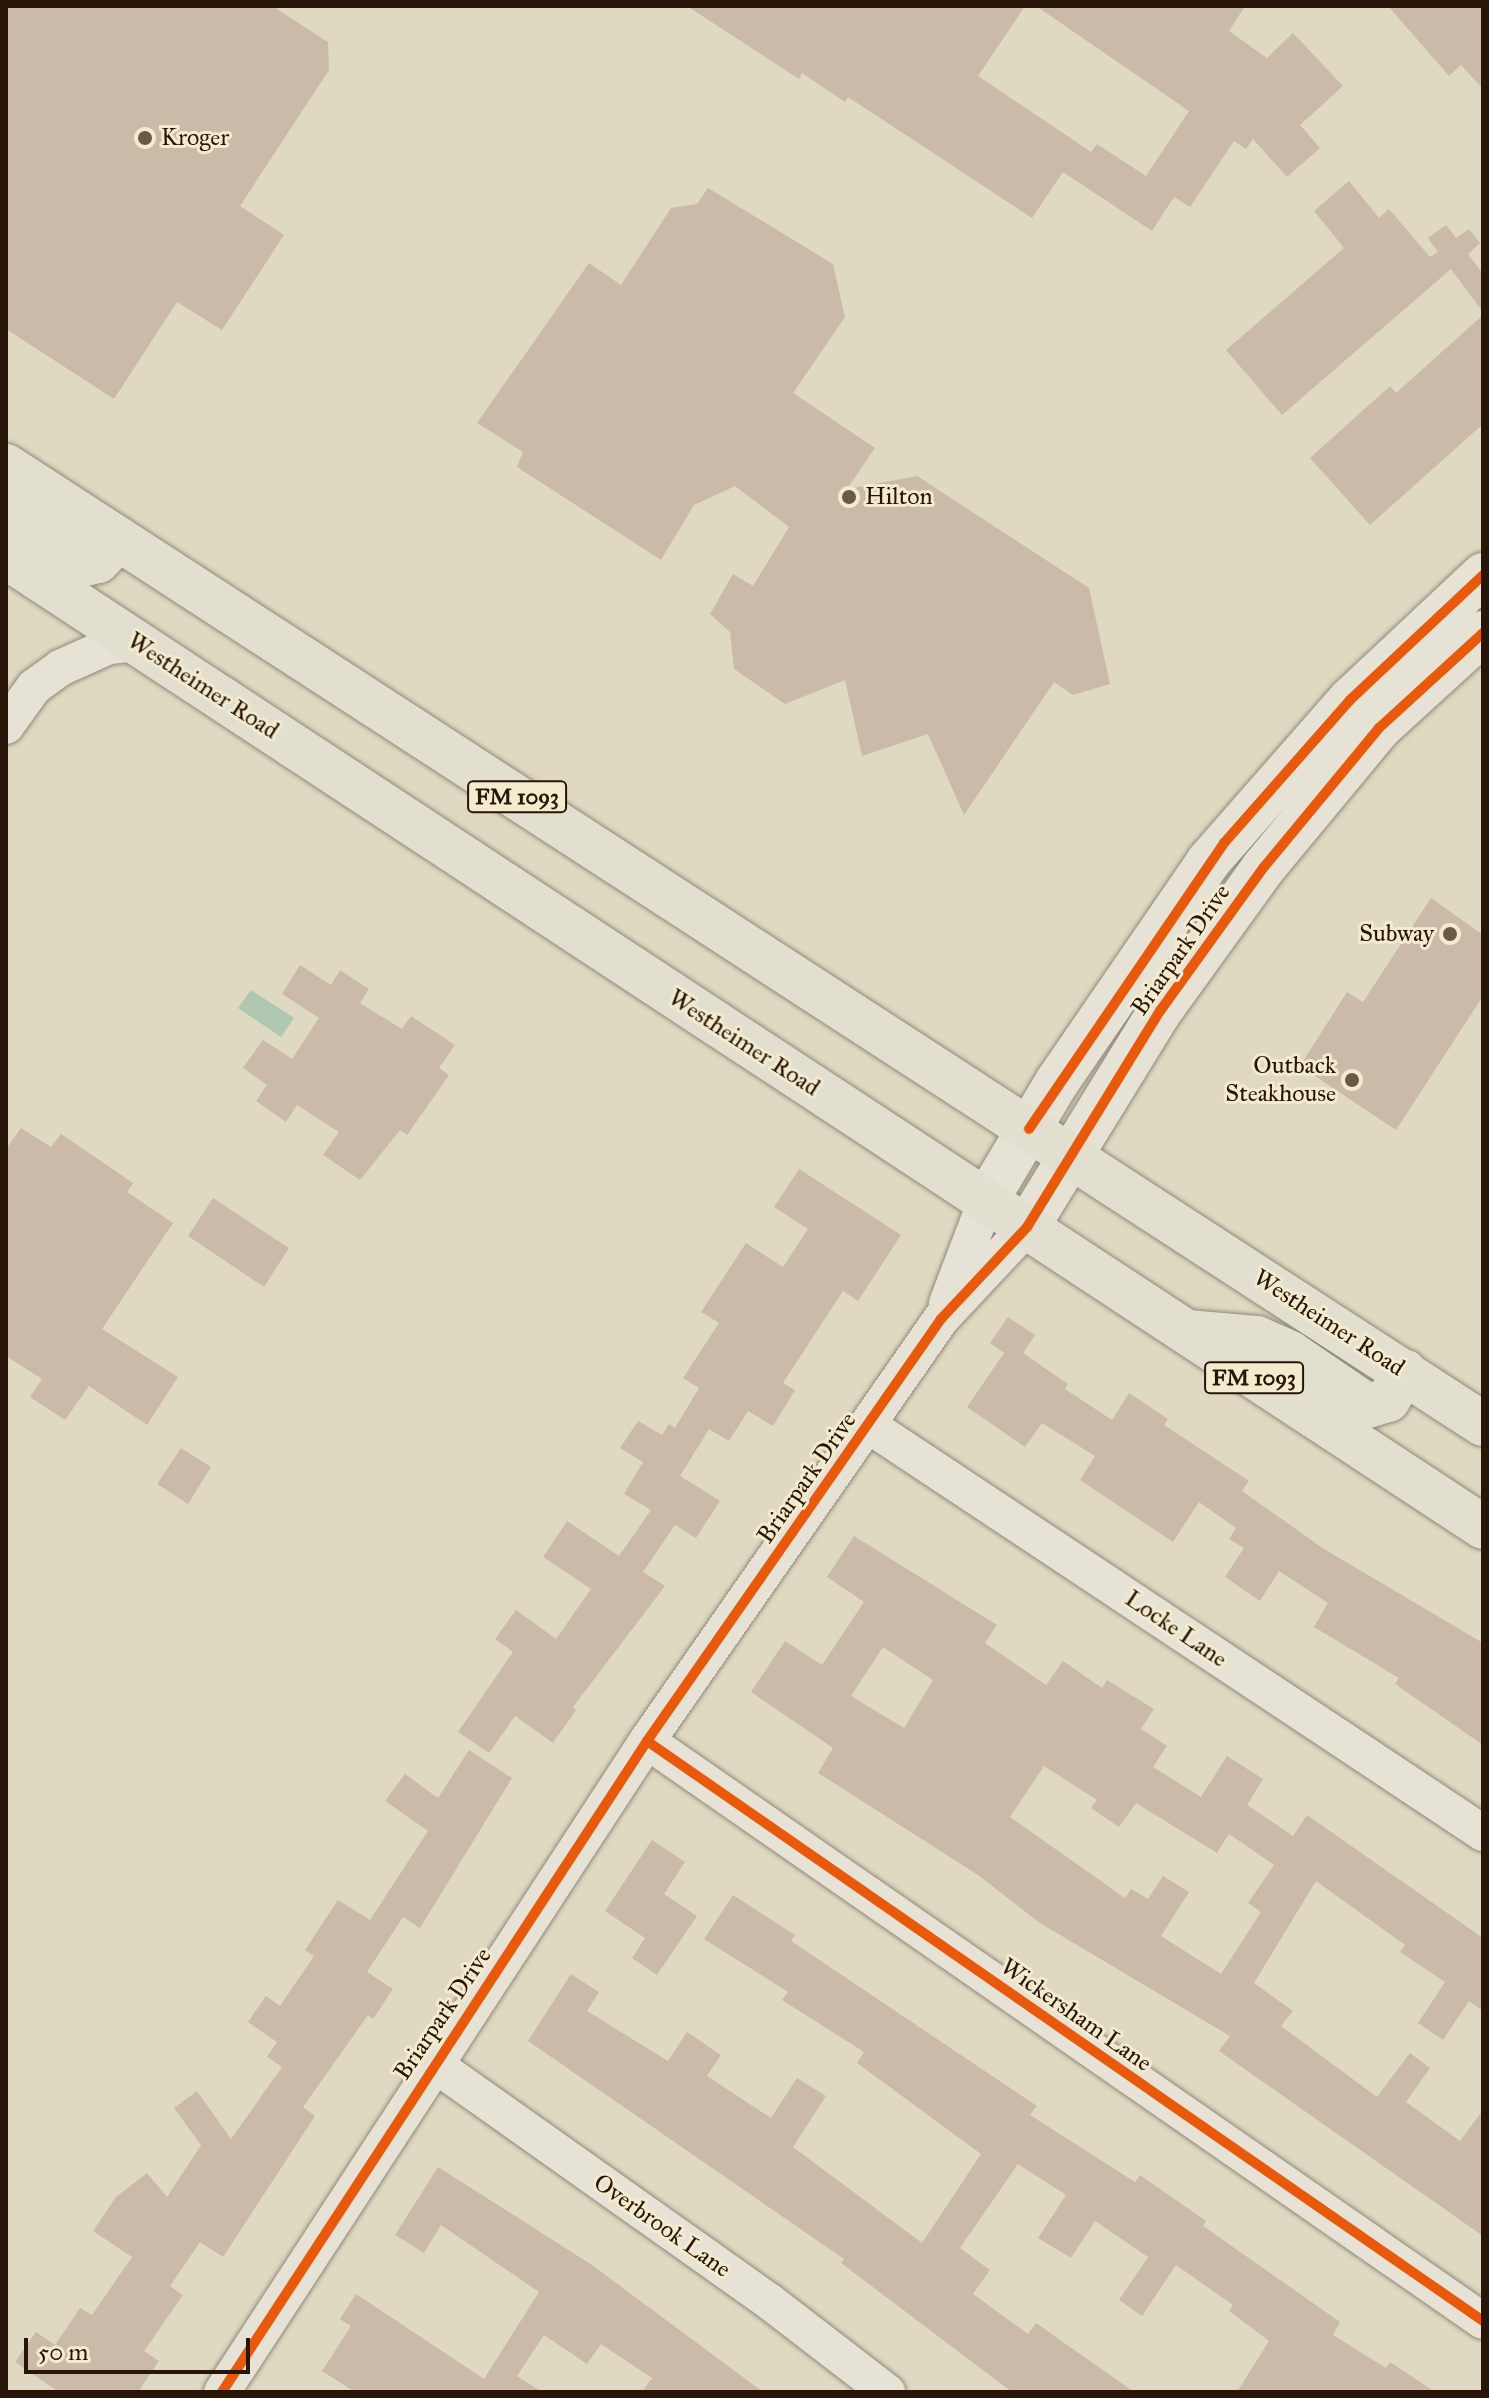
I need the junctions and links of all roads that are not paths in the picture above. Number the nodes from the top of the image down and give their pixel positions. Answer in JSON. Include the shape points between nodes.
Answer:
{"nodes":[{"id":1,"x":6,"y":466,"type":"edge"},
{"id":2,"x":6,"y":514,"type":"edge"},
{"id":3,"x":119,"y":539,"type":"junction"},
{"id":4,"x":6,"y":557,"type":"edge"},
{"id":5,"x":1483,"y":575,"type":"edge"},
{"id":6,"x":1483,"y":633,"type":"edge"},
{"id":7,"x":137,"y":643,"type":"junction"},
{"id":8,"x":1364,"y":714,"type":"junction"},
{"id":9,"x":6,"y":726,"type":"edge"},
{"id":10,"x":1029,"y":1129,"type":"junction"},
{"id":11,"x":1071,"y":1157,"type":"junction"},
{"id":12,"x":986,"y":1201,"type":"junction"},
{"id":13,"x":1027,"y":1227,"type":"junction"},
{"id":14,"x":941,"y":1319,"type":"junction"},
{"id":15,"x":1185,"y":1332,"type":"junction"},
{"id":16,"x":1405,"y":1372,"type":"junction"},
{"id":17,"x":1483,"y":1424,"type":"edge"},
{"id":18,"x":868,"y":1425,"type":"junction"},
{"id":19,"x":1483,"y":1527,"type":"edge"},
{"id":20,"x":647,"y":1741,"type":"junction"},
{"id":21,"x":1483,"y":1833,"type":"edge"},
{"id":22,"x":434,"y":2064,"type":"junction"},
{"id":23,"x":1483,"y":2321,"type":"edge"},
{"id":24,"x":224,"y":2391,"type":"edge"},
{"id":25,"x":887,"y":2392,"type":"edge"}],
"edges":[{"from":1,"to":3,"type":"main road","name":"Westheimer Road","number":"FM 1093"},
{"from":2,"to":3,"type":"main road","via":[[88,563],[98,561]]},
{"from":3,"to":10,"type":"main road","name":"Westheimer Road","number":"FM 1093"},
{"from":4,"to":7,"type":"main road","name":"Westheimer Road","number":"FM 1093"},
{"from":5,"to":8,"type":"street","name":"Briarpark Drive"},
{"from":6,"to":8,"type":"street","name":"Briarpark Drive"},
{"from":7,"to":9,"type":"street","via":[[109,646],[60,668],[34,687]]},
{"from":7,"to":12,"type":"main road","name":"Westheimer Road","number":"FM 1093"},
{"from":8,"to":10,"type":"street","name":"Briarpark Drive","via":[[1208,862]]},
{"from":8,"to":11,"type":"street","name":"Briarpark Drive","via":[[1264,867],[1160,1011]]},
{"from":10,"to":11,"type":"main road","name":"Westheimer Road","number":"FM 1093"},
{"from":10,"to":12,"type":"street","name":"Briarpark Drive"},
{"from":11,"to":13,"type":"street","name":"Briarpark Drive"},
{"from":11,"to":16,"type":"main road","name":"Westheimer Road","number":"FM 1093"},
{"from":12,"to":13,"type":"main road","name":"Westheimer Road","number":"FM 1093"},
{"from":12,"to":14,"type":"street","name":"Briarpark Drive"},
{"from":13,"to":14,"type":"street","name":"Briarpark Drive"},
{"from":13,"to":15,"type":"main road","name":"Westheimer Road","number":"FM 1093"},
{"from":14,"to":18,"type":"street","name":"Briarpark Drive"},
{"from":15,"to":16,"type":"main road","via":[[1257,1338],[1290,1353],[1368,1406],[1388,1400]]},
{"from":15,"to":19,"type":"main road","name":"Westheimer Road","number":"FM 1093"},
{"from":16,"to":17,"type":"main road","name":"Westheimer Road","number":"FM 1093"},
{"from":18,"to":20,"type":"street","name":"Briarpark Drive"},
{"from":18,"to":21,"type":"street","name":"Locke Lane"},
{"from":20,"to":22,"type":"street","name":"Briarpark Drive"},
{"from":20,"to":23,"type":"street","name":"Wickersham Lane"},
{"from":22,"to":24,"type":"street","name":"Briarpark Drive"},
{"from":22,"to":25,"type":"street","name":"Overbrook Lane","via":[[770,2302]]}]}
